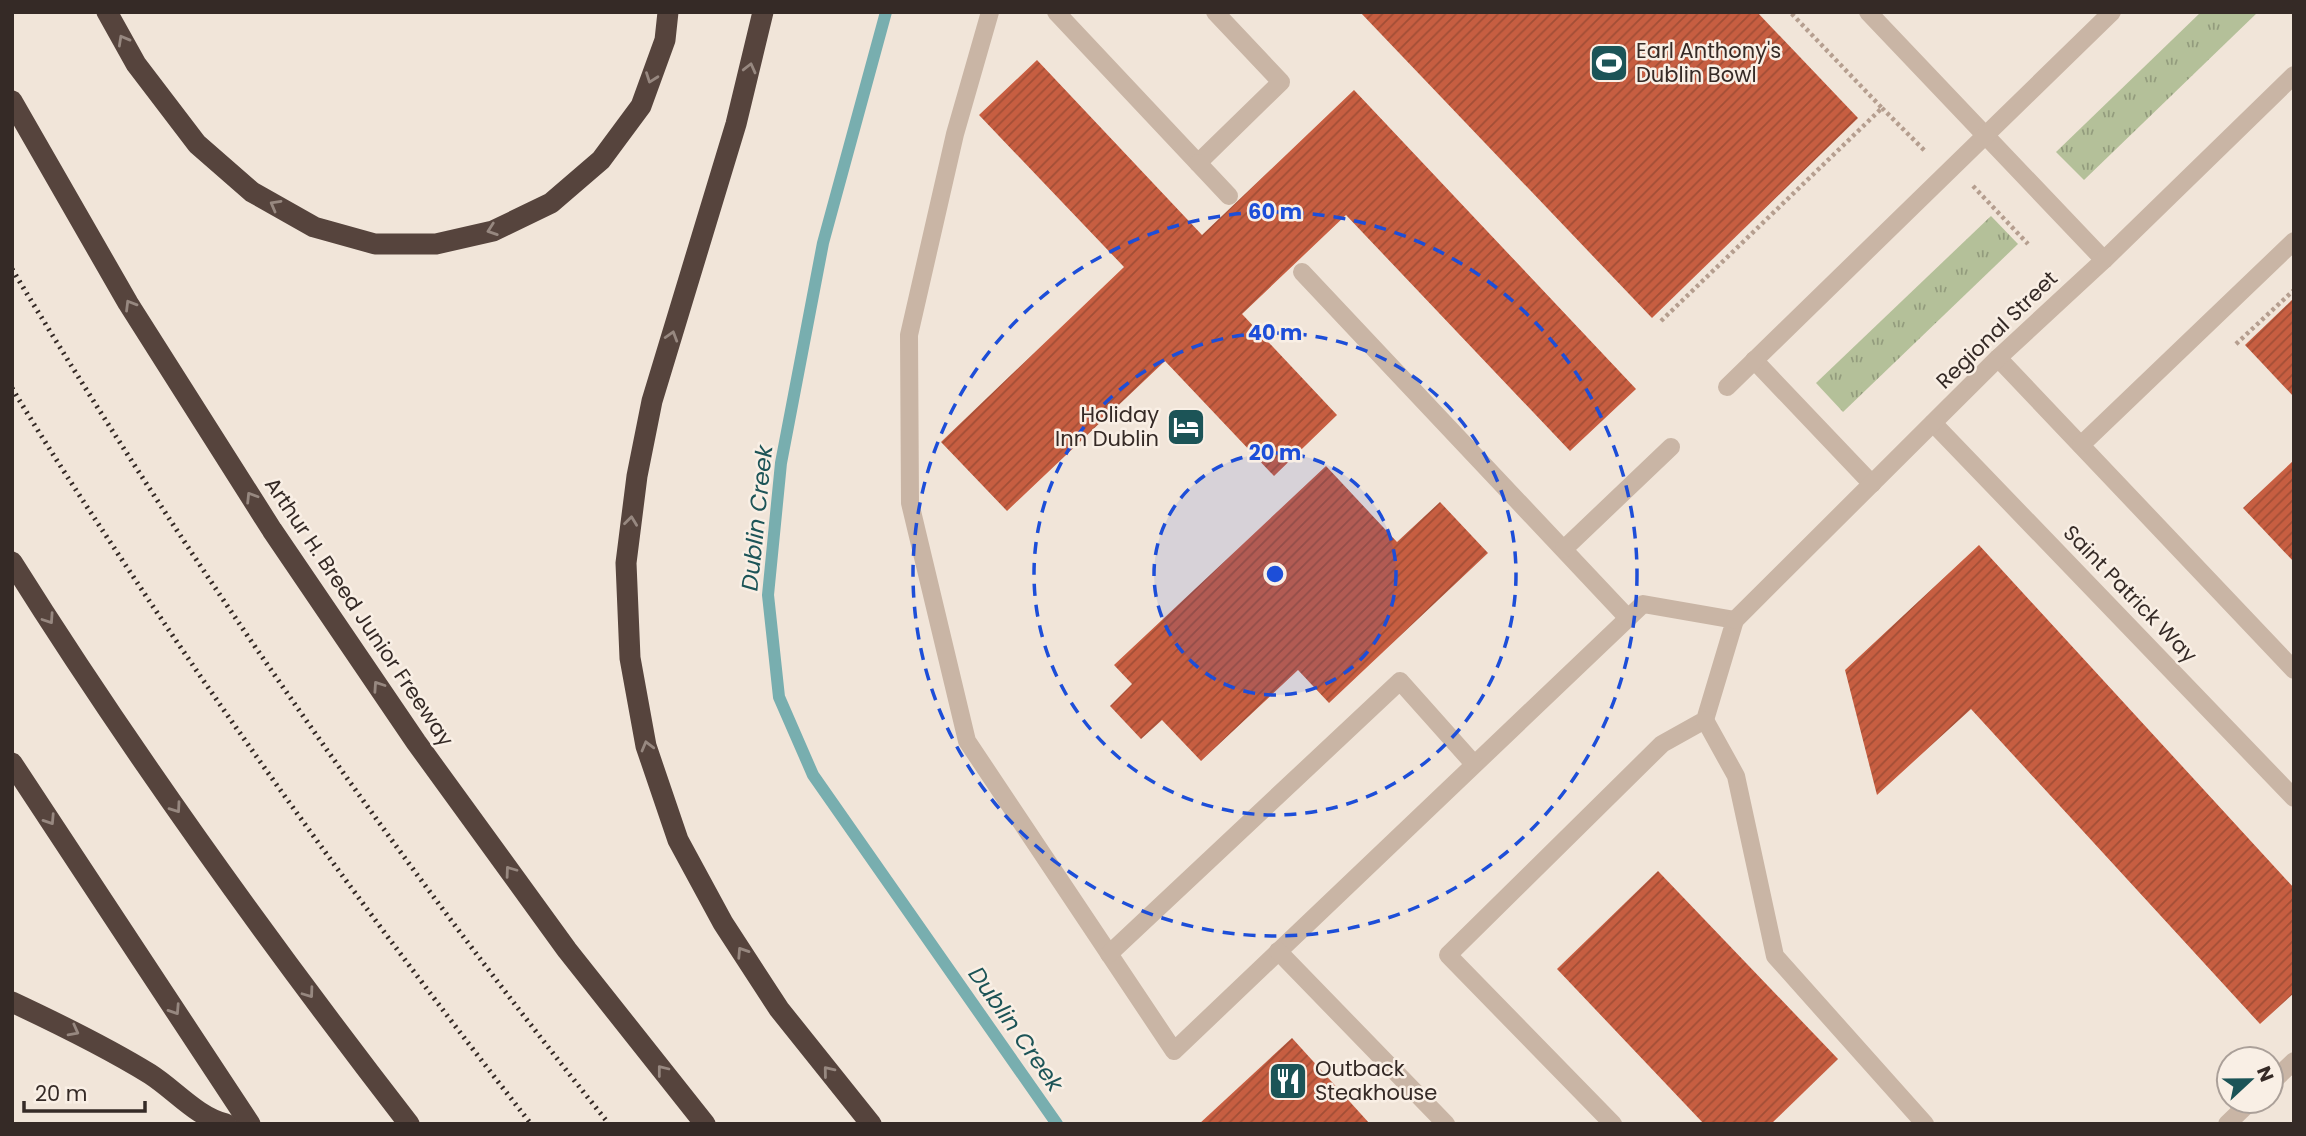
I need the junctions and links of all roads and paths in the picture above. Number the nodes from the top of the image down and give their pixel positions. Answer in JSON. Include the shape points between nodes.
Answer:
{"nodes":[{"id":1,"x":107,"y":12,"type":"edge"},
{"id":2,"x":668,"y":12,"type":"edge"},
{"id":3,"x":763,"y":12,"type":"edge"},
{"id":4,"x":990,"y":12,"type":"edge"},
{"id":5,"x":1056,"y":12,"type":"edge"},
{"id":6,"x":1214,"y":12,"type":"edge"},
{"id":7,"x":1790,"y":12,"type":"edge"},
{"id":8,"x":1868,"y":12,"type":"edge"},
{"id":9,"x":2112,"y":12,"type":"edge"},
{"id":10,"x":2294,"y":75,"type":"edge"},
{"id":11,"x":12,"y":101,"type":"edge"},
{"id":12,"x":1986,"y":135,"type":"junction"},
{"id":13,"x":1198,"y":163,"type":"junction"},
{"id":14,"x":1230,"y":196,"type":"dead end"},
{"id":15,"x":2294,"y":241,"type":"edge"},
{"id":16,"x":2104,"y":260,"type":"junction"},
{"id":17,"x":1302,"y":272,"type":"dead end"},
{"id":18,"x":2294,"y":290,"type":"edge"},
{"id":19,"x":1661,"y":321,"type":"dead end"},
{"id":20,"x":2236,"y":344,"type":"dead end"},
{"id":21,"x":1998,"y":358,"type":"junction"},
{"id":22,"x":1754,"y":360,"type":"junction"},
{"id":23,"x":1727,"y":387,"type":"dead end"},
{"id":24,"x":1933,"y":423,"type":"junction"},
{"id":25,"x":2081,"y":445,"type":"junction"},
{"id":26,"x":1671,"y":447,"type":"dead end"},
{"id":27,"x":1872,"y":484,"type":"junction"},
{"id":28,"x":1564,"y":550,"type":"junction"},
{"id":29,"x":12,"y":562,"type":"edge"},
{"id":30,"x":1628,"y":617,"type":"junction"},
{"id":31,"x":1735,"y":620,"type":"junction"},
{"id":32,"x":2294,"y":670,"type":"edge"},
{"id":33,"x":1705,"y":720,"type":"junction"},
{"id":34,"x":12,"y":763,"type":"edge"},
{"id":35,"x":1474,"y":764,"type":"junction"},
{"id":36,"x":2294,"y":798,"type":"edge"},
{"id":37,"x":1278,"y":951,"type":"junction"},
{"id":38,"x":1109,"y":954,"type":"junction"},
{"id":39,"x":12,"y":1002,"type":"edge"},
{"id":40,"x":226,"y":1124,"type":"edge"},
{"id":41,"x":250,"y":1124,"type":"edge"},
{"id":42,"x":409,"y":1124,"type":"edge"},
{"id":43,"x":705,"y":1124,"type":"edge"},
{"id":44,"x":871,"y":1124,"type":"edge"},
{"id":45,"x":1447,"y":1124,"type":"edge"},
{"id":46,"x":1613,"y":1124,"type":"edge"},
{"id":47,"x":1925,"y":1124,"type":"edge"}],
"edges":[{"from":2,"to":1,"type":"highway","one_way":true,"via":[[665,40],[641,106],[601,160],[551,203],[493,231],[436,244],[375,244],[314,227],[252,192],[197,144],[136,64]]},
{"from":44,"to":3,"type":"highway","one_way":true,"via":[[779,1009],[723,923],[678,840],[646,746],[630,658],[626,563],[652,401],[736,124]]},
{"from":4,"to":38,"type":"street","via":[[955,134],[909,335],[910,503],[967,741]]},
{"from":5,"to":13,"type":"street"},
{"from":6,"to":13,"type":"street","via":[[1281,82]]},
{"from":7,"to":19,"type":"path","via":[[1882,108]]},
{"from":8,"to":12,"type":"street"},
{"from":9,"to":12,"type":"street"},
{"from":10,"to":16,"type":"street","name":"Regional Street"},
{"from":43,"to":11,"type":"highway","name":"Arthur H. Breed Junior Freeway","one_way":true,"via":[[567,950],[416,742],[272,530],[128,303]]},
{"from":12,"to":16,"type":"street"},
{"from":12,"to":22,"type":"street"},
{"from":13,"to":14,"type":"street"},
{"from":15,"to":25,"type":"street"},
{"from":16,"to":21,"type":"street","name":"Regional Street"},
{"from":17,"to":28,"type":"street"},
{"from":18,"to":20,"type":"path"},
{"from":21,"to":24,"type":"street","name":"Regional Street"},
{"from":21,"to":25,"type":"street"},
{"from":22,"to":23,"type":"street"},
{"from":22,"to":27,"type":"street"},
{"from":24,"to":27,"type":"street","name":"Regional Street"},
{"from":24,"to":36,"type":"street","name":"Saint Patrick Way"},
{"from":25,"to":32,"type":"street"},
{"from":26,"to":28,"type":"street"},
{"from":27,"to":31,"type":"street","name":"Regional Street"},
{"from":28,"to":30,"type":"street"},
{"from":29,"to":42,"type":"highway","one_way":true,"via":[[178,811]]},
{"from":30,"to":31,"type":"street","via":[[1643,604]]},
{"from":30,"to":35,"type":"street"},
{"from":31,"to":33,"type":"street"},
{"from":33,"to":46,"type":"street","via":[[1661,744],[1448,955]]},
{"from":33,"to":47,"type":"street","via":[[1736,776],[1775,956]]},
{"from":34,"to":41,"type":"highway","one_way":true},
{"from":35,"to":37,"type":"street"},
{"from":35,"to":38,"type":"street","via":[[1400,681]]},
{"from":37,"to":38,"type":"street","via":[[1174,1051]]},
{"from":37,"to":45,"type":"street"},
{"from":39,"to":40,"type":"highway","one_way":true,"via":[[152,1075],[213,1121]]}]}
